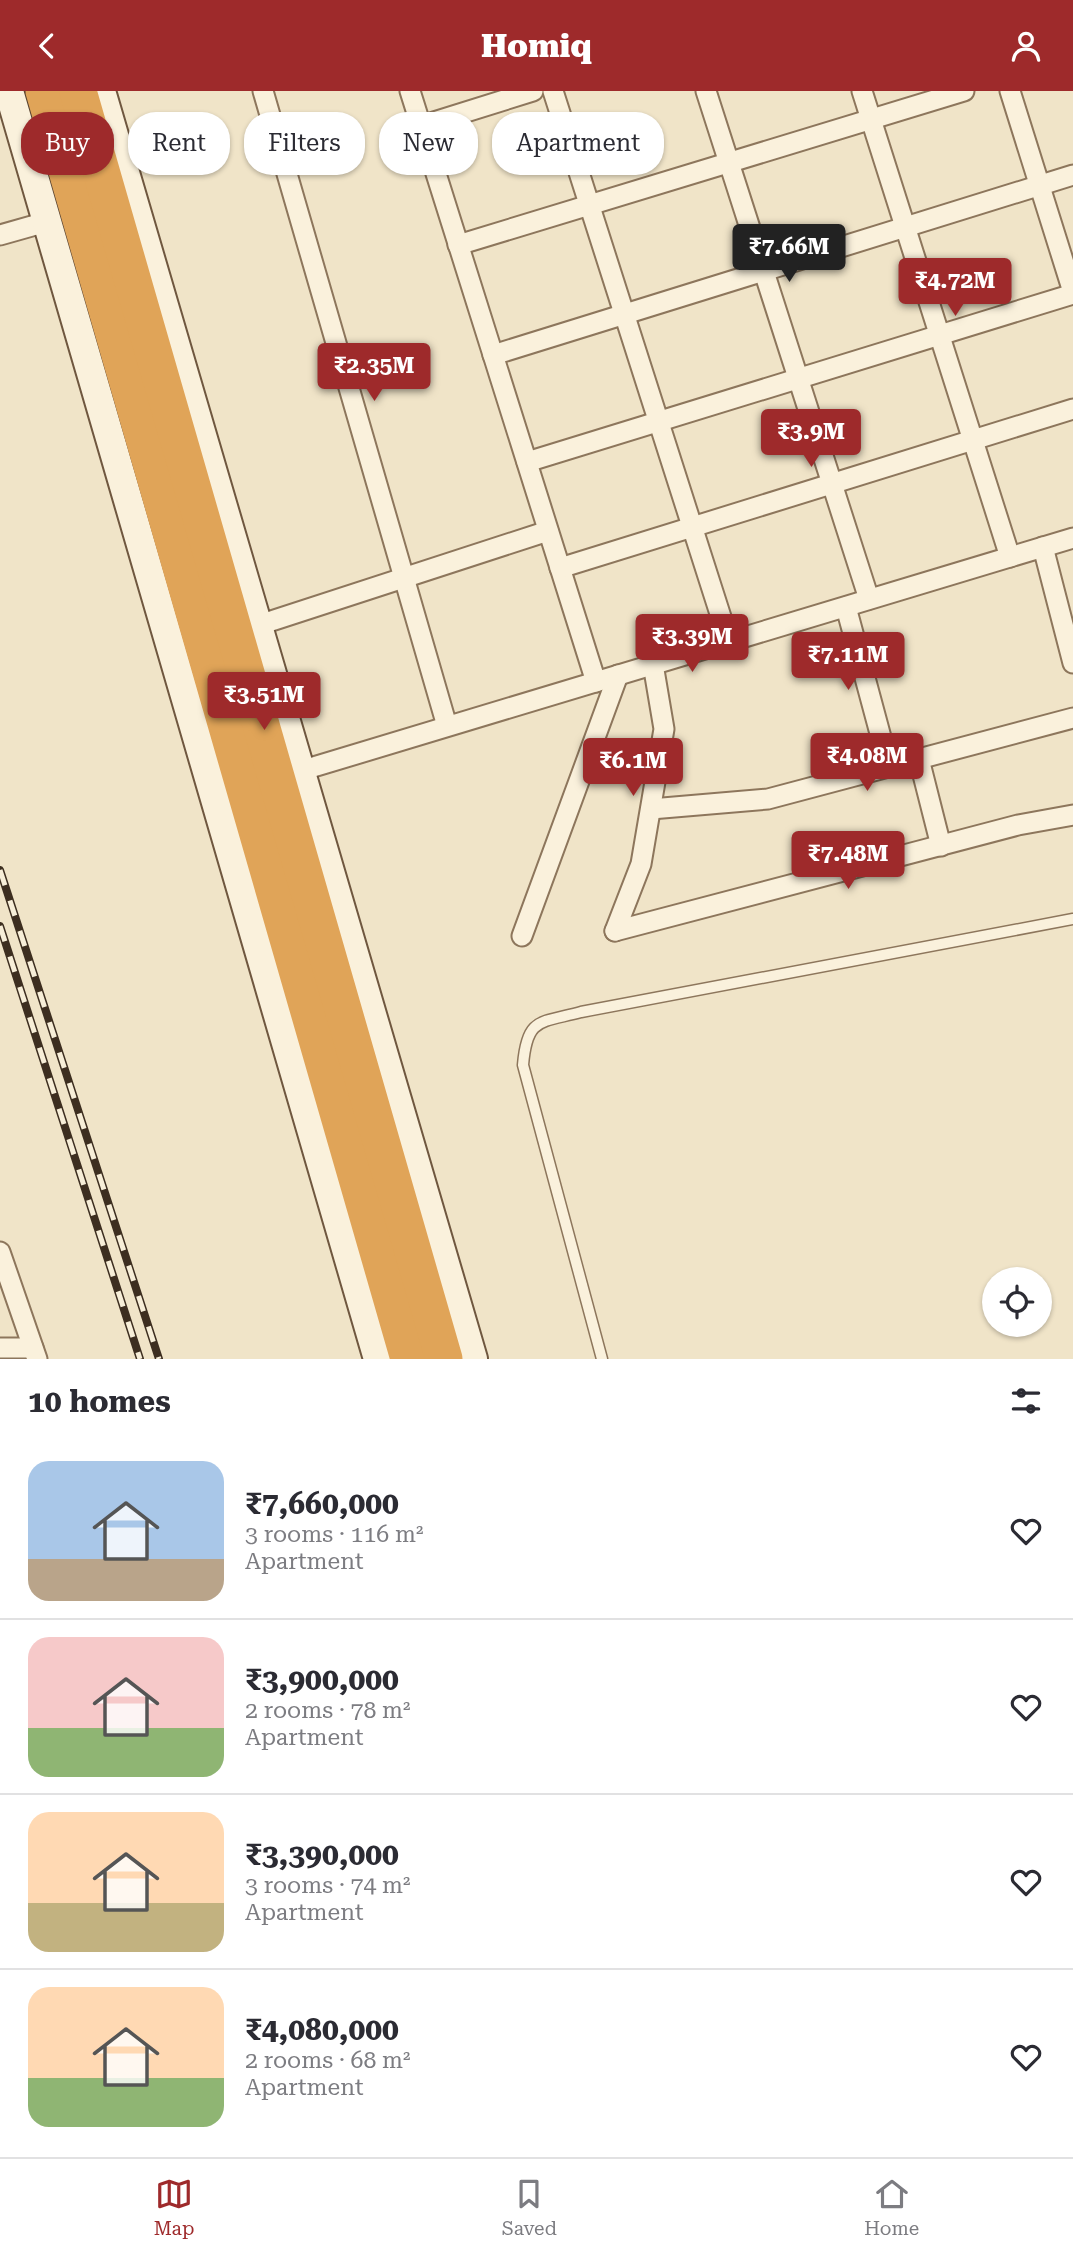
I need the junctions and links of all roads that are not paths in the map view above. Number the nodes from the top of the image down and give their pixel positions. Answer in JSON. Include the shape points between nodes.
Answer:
{"nodes":[{"id":1,"x":44,"y":91,"type":"edge"},
{"id":2,"x":78,"y":91,"type":"edge"},
{"id":3,"x":101,"y":91,"type":"edge"},
{"id":4,"x":263,"y":91,"type":"edge"},
{"id":5,"x":410,"y":91,"type":"edge"},
{"id":6,"x":533,"y":91,"type":"edge"},
{"id":7,"x":554,"y":91,"type":"edge"},
{"id":8,"x":706,"y":91,"type":"edge"},
{"id":9,"x":862,"y":91,"type":"edge"},
{"id":10,"x":964,"y":91,"type":"edge"},
{"id":11,"x":1010,"y":91,"type":"edge"},
{"id":12,"x":8,"y":107,"type":"edge"},
{"id":13,"x":417,"y":112,"type":"edge"},
{"id":14,"x":466,"y":112,"type":"edge"},
{"id":15,"x":871,"y":120,"type":"junction"},
{"id":16,"x":729,"y":163,"type":"junction"},
{"id":17,"x":436,"y":175,"type":"edge"},
{"id":18,"x":1073,"y":175,"type":"edge"},
{"id":19,"x":1040,"y":185,"type":"junction"},
{"id":20,"x":590,"y":205,"type":"junction"},
{"id":21,"x":46,"y":222,"type":"junction"},
{"id":22,"x":905,"y":227,"type":"junction"},
{"id":23,"x":0,"y":235,"type":"edge"},
{"id":24,"x":458,"y":245,"type":"junction"},
{"id":25,"x":764,"y":271,"type":"junction"},
{"id":26,"x":1073,"y":293,"type":"edge"},
{"id":27,"x":625,"y":314,"type":"junction"},
{"id":28,"x":939,"y":335,"type":"junction"},
{"id":29,"x":493,"y":355,"type":"junction"},
{"id":30,"x":798,"y":378,"type":"junction"},
{"id":31,"x":1073,"y":409,"type":"edge"},
{"id":32,"x":659,"y":421,"type":"junction"},
{"id":33,"x":972,"y":440,"type":"junction"},
{"id":34,"x":527,"y":462,"type":"junction"},
{"id":35,"x":832,"y":484,"type":"junction"},
{"id":36,"x":692,"y":527,"type":"junction"},
{"id":37,"x":548,"y":531,"type":"junction"},
{"id":38,"x":1073,"y":538,"type":"edge"},
{"id":39,"x":1043,"y":547,"type":"junction"},
{"id":40,"x":1010,"y":557,"type":"junction"},
{"id":41,"x":560,"y":568,"type":"junction"},
{"id":42,"x":404,"y":577,"type":"junction"},
{"id":43,"x":869,"y":599,"type":"junction"},
{"id":44,"x":846,"y":607,"type":"junction"},
{"id":45,"x":259,"y":625,"type":"junction"},
{"id":46,"x":729,"y":642,"type":"junction"},
{"id":47,"x":1073,"y":663,"type":"edge"},
{"id":48,"x":653,"y":664,"type":"junction"},
{"id":49,"x":618,"y":675,"type":"junction"},
{"id":50,"x":596,"y":682,"type":"junction"},
{"id":51,"x":1073,"y":718,"type":"edge"},
{"id":52,"x":447,"y":726,"type":"junction"},
{"id":53,"x":919,"y":759,"type":"junction"},
{"id":54,"x":889,"y":767,"type":"junction"},
{"id":55,"x":300,"y":771,"type":"junction"},
{"id":56,"x":651,"y":809,"type":"junction"},
{"id":57,"x":1073,"y":815,"type":"edge"},
{"id":58,"x":941,"y":846,"type":"junction"},
{"id":59,"x":1073,"y":919,"type":"edge"},
{"id":60,"x":522,"y":936,"type":"dead end"},
{"id":61,"x":0,"y":1252,"type":"edge"},
{"id":62,"x":0,"y":1349,"type":"edge"},
{"id":63,"x":35,"y":1354,"type":"edge"},
{"id":64,"x":378,"y":1359,"type":"edge"},
{"id":65,"x":409,"y":1359,"type":"edge"},
{"id":66,"x":444,"y":1359,"type":"edge"},
{"id":67,"x":473,"y":1359,"type":"edge"},
{"id":68,"x":603,"y":1359,"type":"edge"}],
"edges":[{"from":1,"to":65,"type":"highway"},
{"from":2,"to":66,"type":"highway"},
{"from":3,"to":45,"type":"street"},
{"from":4,"to":42,"type":"street"},
{"from":5,"to":13,"type":"street"},
{"from":6,"to":14,"type":"street"},
{"from":7,"to":20,"type":"street"},
{"from":8,"to":16,"type":"street"},
{"from":9,"to":15,"type":"street"},
{"from":10,"to":15,"type":"street"},
{"from":11,"to":19,"type":"street"},
{"from":12,"to":21,"type":"street"},
{"from":15,"to":16,"type":"street"},
{"from":15,"to":22,"type":"street"},
{"from":16,"to":20,"type":"street"},
{"from":16,"to":25,"type":"street"},
{"from":17,"to":24,"type":"street"},
{"from":18,"to":19,"type":"street"},
{"from":19,"to":22,"type":"street"},
{"from":19,"to":26,"type":"street"},
{"from":20,"to":24,"type":"street"},
{"from":20,"to":27,"type":"street"},
{"from":21,"to":23,"type":"street"},
{"from":21,"to":64,"type":"street"},
{"from":22,"to":25,"type":"street"},
{"from":22,"to":28,"type":"street"},
{"from":24,"to":29,"type":"street"},
{"from":25,"to":27,"type":"street"},
{"from":25,"to":30,"type":"street"},
{"from":26,"to":28,"type":"street"},
{"from":27,"to":29,"type":"street"},
{"from":27,"to":32,"type":"street"},
{"from":28,"to":30,"type":"street"},
{"from":28,"to":33,"type":"street"},
{"from":29,"to":34,"type":"street"},
{"from":30,"to":32,"type":"street"},
{"from":30,"to":35,"type":"street"},
{"from":31,"to":33,"type":"street"},
{"from":32,"to":34,"type":"street"},
{"from":32,"to":36,"type":"street"},
{"from":33,"to":35,"type":"street"},
{"from":33,"to":40,"type":"street"},
{"from":34,"to":37,"type":"street"},
{"from":35,"to":36,"type":"street"},
{"from":35,"to":43,"type":"street"},
{"from":36,"to":41,"type":"street"},
{"from":36,"to":46,"type":"street"},
{"from":37,"to":41,"type":"street"},
{"from":37,"to":42,"type":"street"},
{"from":38,"to":39,"type":"street"},
{"from":39,"to":40,"type":"street"},
{"from":39,"to":47,"type":"street"},
{"from":40,"to":43,"type":"street"},
{"from":41,"to":50,"type":"street"},
{"from":42,"to":45,"type":"street"},
{"from":42,"to":52,"type":"street"},
{"from":43,"to":44,"type":"street"},
{"from":44,"to":46,"type":"street"},
{"from":44,"to":54,"type":"street"},
{"from":45,"to":55,"type":"street"},
{"from":46,"to":48,"type":"street"},
{"from":48,"to":49,"type":"street"},
{"from":48,"to":56,"type":"street","via":[[664,729]]},
{"from":49,"to":50,"type":"street"},
{"from":49,"to":60,"type":"street"},
{"from":50,"to":52,"type":"street"},
{"from":51,"to":53,"type":"street"},
{"from":52,"to":55,"type":"street"},
{"from":53,"to":54,"type":"street"},
{"from":53,"to":58,"type":"street"},
{"from":54,"to":56,"type":"street","via":[[768,799]]},
{"from":55,"to":67,"type":"street"},
{"from":56,"to":58,"type":"street","via":[[641,864],[615,931]]},
{"from":57,"to":58,"type":"street"},
{"from":59,"to":68,"type":"lane","via":[[536,1024],[525,1040],[523,1065]]},
{"from":61,"to":63,"type":"street"},
{"from":62,"to":63,"type":"street"}]}
